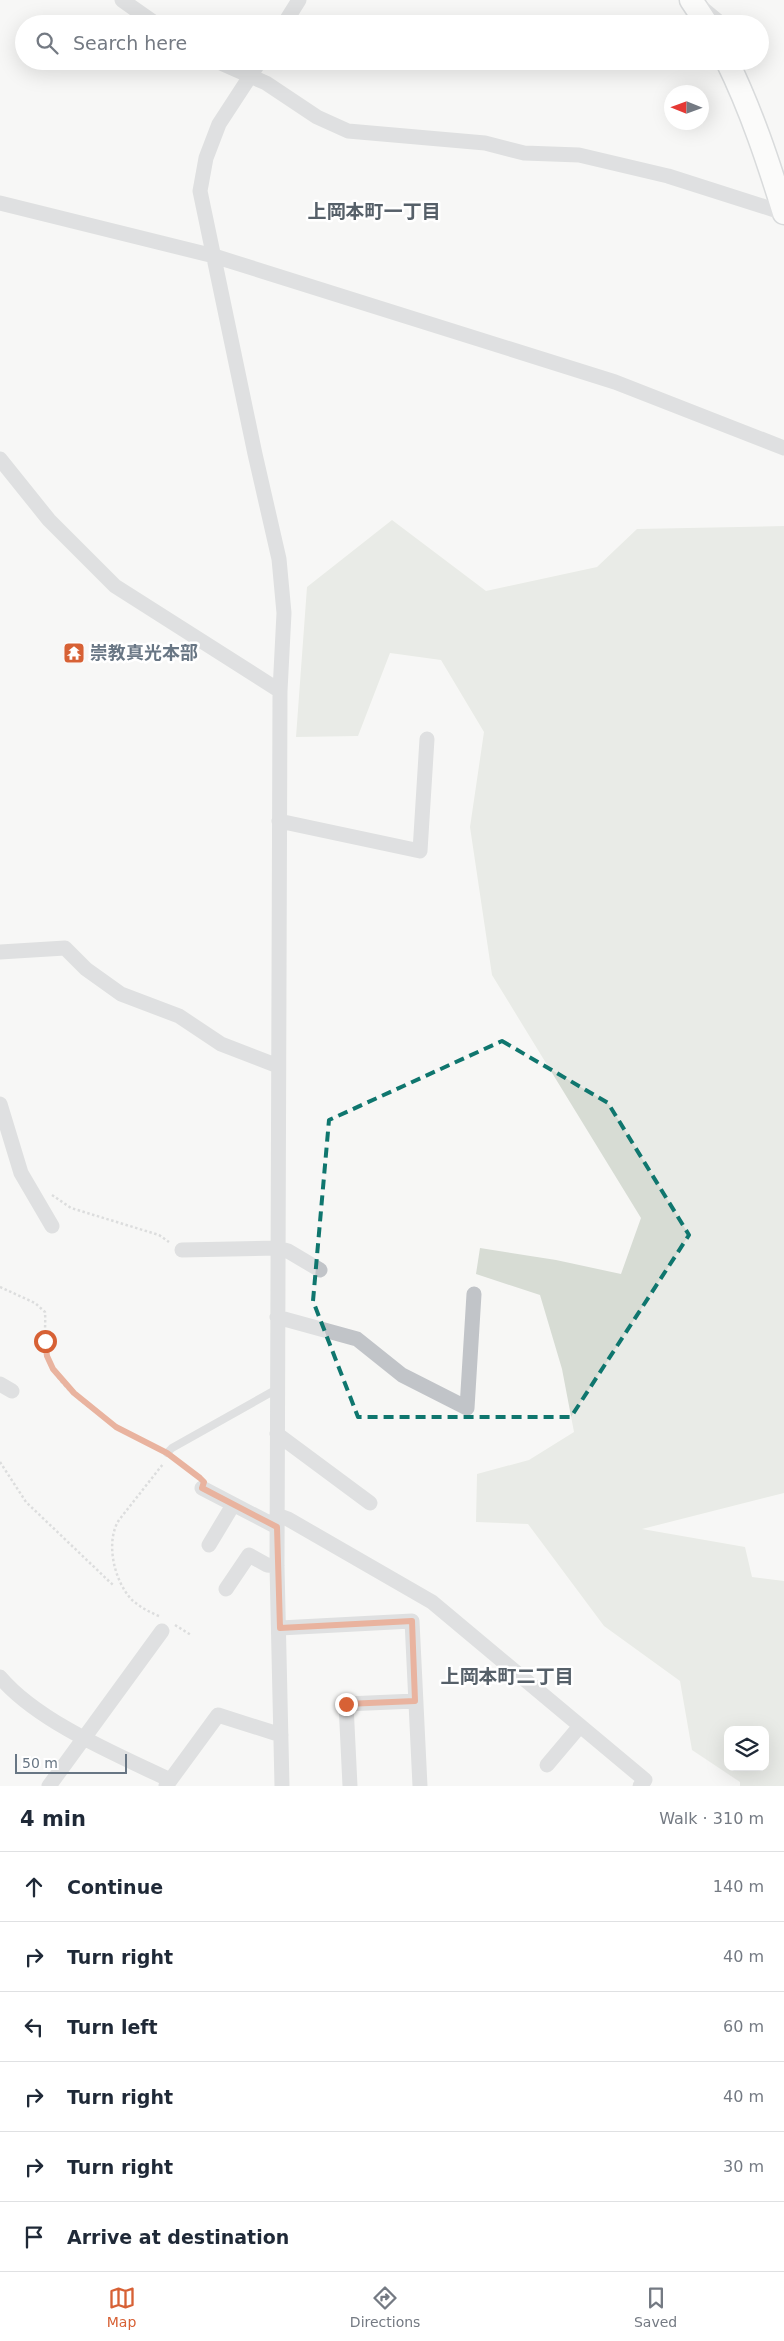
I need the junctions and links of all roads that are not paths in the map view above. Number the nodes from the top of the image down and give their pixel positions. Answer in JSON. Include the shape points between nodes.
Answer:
{"nodes":[{"id":1,"x":122,"y":0,"type":"edge"},
{"id":2,"x":299,"y":0,"type":"edge"},
{"id":3,"x":691,"y":0,"type":"edge"},
{"id":4,"x":695,"y":0,"type":"edge"},
{"id":5,"x":143,"y":15,"type":"edge"},
{"id":6,"x":290,"y":15,"type":"edge"},
{"id":7,"x":701,"y":15,"type":"edge"},
{"id":8,"x":716,"y":15,"type":"edge"},
{"id":9,"x":235,"y":70,"type":"edge"},
{"id":10,"x":254,"y":70,"type":"edge"},
{"id":11,"x":731,"y":70,"type":"edge"},
{"id":12,"x":250,"y":77,"type":"junction"},
{"id":13,"x":0,"y":203,"type":"edge"},
{"id":14,"x":784,"y":213,"type":"edge"},
{"id":15,"x":214,"y":256,"type":"junction"},
{"id":16,"x":784,"y":448,"type":"edge"},
{"id":17,"x":0,"y":459,"type":"edge"},
{"id":18,"x":280,"y":691,"type":"junction"},
{"id":19,"x":428,"y":739,"type":"dead end"},
{"id":20,"x":279,"y":820,"type":"junction"},
{"id":21,"x":0,"y":952,"type":"edge"},
{"id":22,"x":278,"y":1066,"type":"junction"},
{"id":23,"x":0,"y":1104,"type":"edge"},
{"id":24,"x":52,"y":1226,"type":"dead end"},
{"id":25,"x":278,"y":1248,"type":"junction"},
{"id":26,"x":182,"y":1250,"type":"road end"},
{"id":27,"x":320,"y":1270,"type":"dead end"},
{"id":28,"x":474,"y":1294,"type":"dead end"},
{"id":29,"x":277,"y":1317,"type":"junction"},
{"id":30,"x":277,"y":1389,"type":"junction"},
{"id":31,"x":277,"y":1434,"type":"junction"},
{"id":32,"x":170,"y":1455,"type":"road end"},
{"id":33,"x":202,"y":1488,"type":"road end"},
{"id":34,"x":370,"y":1503,"type":"dead end"},
{"id":35,"x":234,"y":1505,"type":"junction"},
{"id":36,"x":277,"y":1521,"type":"junction"},
{"id":37,"x":209,"y":1545,"type":"dead end"},
{"id":38,"x":277,"y":1566,"type":"junction"},
{"id":39,"x":226,"y":1589,"type":"dead end"},
{"id":40,"x":166,"y":1624,"type":"road end"},
{"id":41,"x":280,"y":1628,"type":"junction"},
{"id":42,"x":0,"y":1677,"type":"edge"},
{"id":43,"x":415,"y":1701,"type":"junction"},
{"id":44,"x":580,"y":1726,"type":"junction"},
{"id":45,"x":282,"y":1735,"type":"junction"},
{"id":46,"x":83,"y":1738,"type":"junction"},
{"id":47,"x":547,"y":1764,"type":"dead end"},
{"id":48,"x":168,"y":1783,"type":"edge"},
{"id":49,"x":49,"y":1786,"type":"edge"},
{"id":50,"x":282,"y":1786,"type":"edge"},
{"id":51,"x":350,"y":1786,"type":"edge"},
{"id":52,"x":420,"y":1786,"type":"edge"},
{"id":53,"x":640,"y":1786,"type":"edge"}],
"edges":[{"from":1,"to":5,"type":"street"},
{"from":2,"to":6,"type":"street"},
{"from":3,"to":7,"type":"street"},
{"from":4,"to":8,"type":"lane"},
{"from":9,"to":12,"type":"street"},
{"from":10,"to":12,"type":"street"},
{"from":11,"to":14,"type":"street","via":[[767,157]]},
{"from":12,"to":14,"type":"street","via":[[348,131],[485,143],[524,153],[579,155],[668,176]]},
{"from":12,"to":15,"type":"street","via":[[218,124],[206,158],[200,191]]},
{"from":13,"to":15,"type":"street"},
{"from":15,"to":16,"type":"street","via":[[615,382]]},
{"from":15,"to":18,"type":"street","via":[[279,559],[284,613]]},
{"from":17,"to":18,"type":"street","via":[[50,520],[115,586]]},
{"from":18,"to":20,"type":"street"},
{"from":19,"to":20,"type":"street","via":[[420,851]]},
{"from":20,"to":22,"type":"street"},
{"from":21,"to":22,"type":"street","via":[[65,948],[86,969],[121,994],[179,1016],[221,1044]]},
{"from":22,"to":25,"type":"street"},
{"from":23,"to":24,"type":"street","via":[[21,1173]]},
{"from":25,"to":26,"type":"street"},
{"from":25,"to":27,"type":"street"},
{"from":25,"to":29,"type":"street"},
{"from":28,"to":29,"type":"street","via":[[467,1408],[402,1375],[357,1339]]},
{"from":29,"to":30,"type":"street"},
{"from":30,"to":31,"type":"street"},
{"from":30,"to":32,"type":"lane","via":[[172,1448]]},
{"from":31,"to":34,"type":"street"},
{"from":31,"to":36,"type":"street"},
{"from":33,"to":35,"type":"street"},
{"from":35,"to":36,"type":"street"},
{"from":35,"to":37,"type":"street"},
{"from":36,"to":38,"type":"street"},
{"from":36,"to":44,"type":"street","via":[[288,1519],[432,1602]]},
{"from":38,"to":39,"type":"street","via":[[267,1565],[249,1555]]},
{"from":38,"to":41,"type":"street"},
{"from":40,"to":46,"type":"street"},
{"from":41,"to":43,"type":"street","via":[[412,1621]]},
{"from":41,"to":45,"type":"street"},
{"from":42,"to":46,"type":"street","via":[[28,1702]]},
{"from":43,"to":51,"type":"street","via":[[346,1704]]},
{"from":43,"to":52,"type":"street"},
{"from":44,"to":47,"type":"street"},
{"from":44,"to":53,"type":"street","via":[[645,1780]]},
{"from":45,"to":48,"type":"street","via":[[218,1715]]},
{"from":45,"to":50,"type":"street"},
{"from":46,"to":48,"type":"street"},
{"from":46,"to":49,"type":"street"}]}
